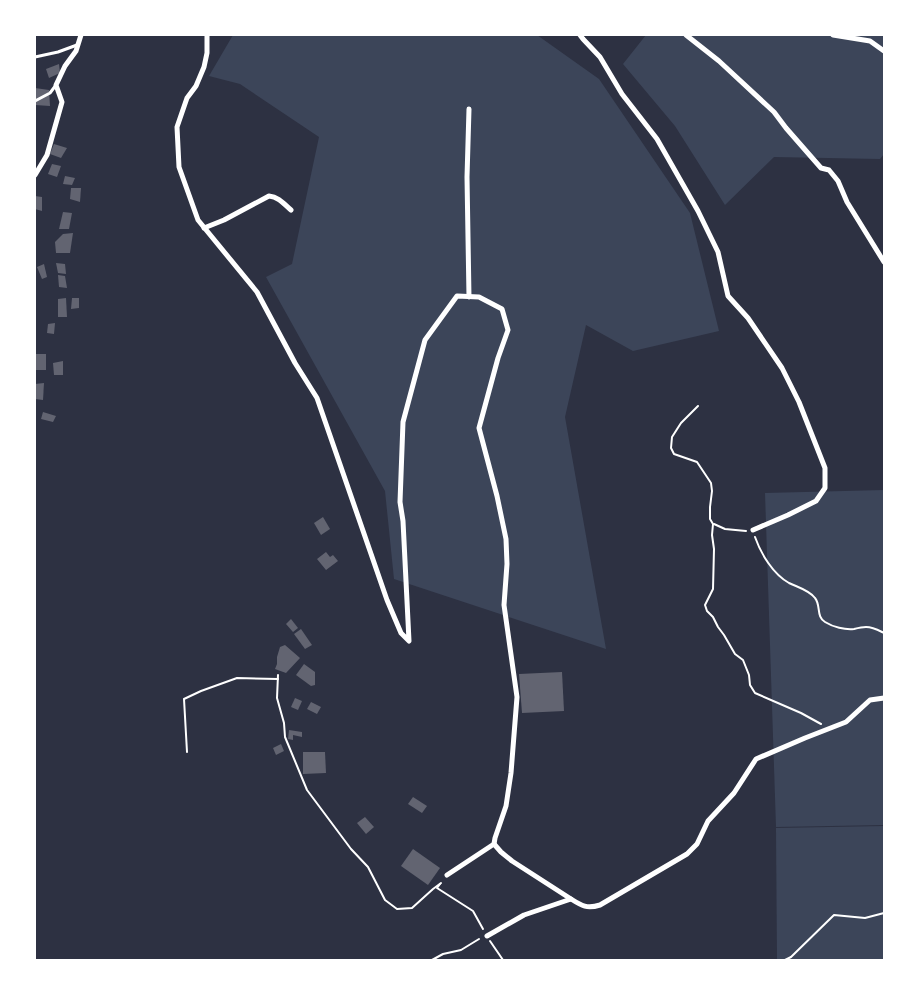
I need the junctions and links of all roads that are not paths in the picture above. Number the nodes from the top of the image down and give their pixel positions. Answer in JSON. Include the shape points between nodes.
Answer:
{"nodes":[{"id":1,"x":81,"y":35,"type":"edge"},
{"id":2,"x":207,"y":35,"type":"edge"},
{"id":3,"x":580,"y":35,"type":"edge"},
{"id":4,"x":686,"y":35,"type":"edge"},
{"id":5,"x":833,"y":35,"type":"edge"},
{"id":6,"x":78,"y":45,"type":"junction"},
{"id":7,"x":884,"y":51,"type":"edge"},
{"id":8,"x":35,"y":57,"type":"edge"},
{"id":9,"x":56,"y":85,"type":"junction"},
{"id":10,"x":35,"y":101,"type":"edge"},
{"id":11,"x":469,"y":109,"type":"dead end"},
{"id":12,"x":35,"y":175,"type":"edge"},
{"id":13,"x":291,"y":210,"type":"dead end"},
{"id":14,"x":204,"y":228,"type":"junction"},
{"id":15,"x":884,"y":262,"type":"edge"},
{"id":16,"x":469,"y":297,"type":"junction"},
{"id":17,"x":754,"y":530,"type":"road end"},
{"id":18,"x":884,"y":698,"type":"edge"},
{"id":19,"x":494,"y":844,"type":"junction"},
{"id":20,"x":447,"y":875,"type":"dead end"},
{"id":21,"x":571,"y":899,"type":"junction"},
{"id":22,"x":487,"y":936,"type":"road end"}],
"edges":[{"from":1,"to":6,"type":"street"},
{"from":2,"to":14,"type":"street","via":[[204,68],[187,98],[177,127],[179,167],[198,220]]},
{"from":3,"to":17,"type":"street","via":[[600,57],[622,94],[657,139],[698,211],[718,252],[728,296],[748,318],[782,368],[825,468],[825,488],[816,501]]},
{"from":4,"to":15,"type":"street","via":[[774,112],[821,168],[829,170]]},
{"from":5,"to":7,"type":"street","via":[[870,41]]},
{"from":6,"to":8,"type":"lane"},
{"from":6,"to":9,"type":"street"},
{"from":9,"to":10,"type":"lane","via":[[50,93]]},
{"from":9,"to":12,"type":"street","via":[[62,102],[47,155]]},
{"from":11,"to":16,"type":"street"},
{"from":13,"to":14,"type":"street","via":[[280,200],[269,196]]},
{"from":14,"to":16,"type":"street","via":[[257,292],[317,398],[387,600],[401,633],[409,641],[400,502],[403,422],[425,340],[457,296]]},
{"from":16,"to":19,"type":"street","via":[[479,297],[502,309],[508,330],[479,428],[506,539],[504,605],[516,696],[511,773],[506,806]]},
{"from":18,"to":21,"type":"street","via":[[870,700],[846,722],[756,759],[734,793],[708,821],[698,844],[687,854],[600,905],[583,906]]},
{"from":19,"to":20,"type":"street"},
{"from":19,"to":21,"type":"street","via":[[512,860]]},
{"from":21,"to":22,"type":"street","via":[[524,915]]}]}
